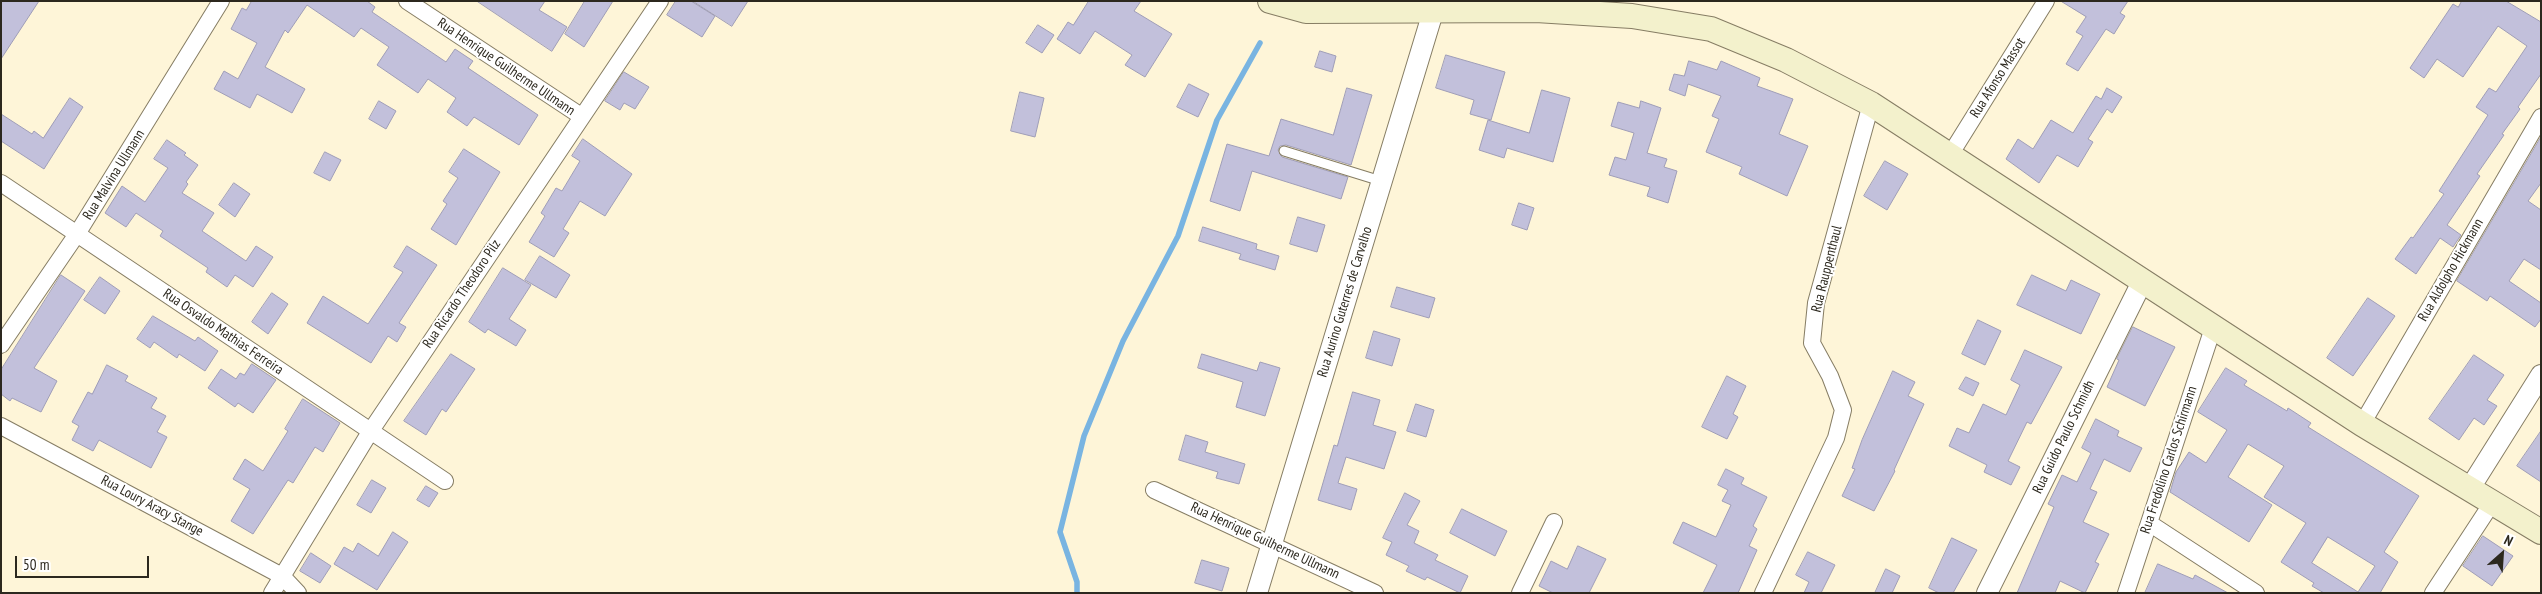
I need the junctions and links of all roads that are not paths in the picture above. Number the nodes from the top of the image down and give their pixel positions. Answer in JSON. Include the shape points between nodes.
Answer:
{"nodes":[{"id":1,"x":221,"y":1,"type":"edge"},
{"id":2,"x":407,"y":1,"type":"edge"},
{"id":3,"x":660,"y":1,"type":"edge"},
{"id":4,"x":1270,"y":1,"type":"edge"},
{"id":5,"x":2046,"y":1,"type":"edge"},
{"id":6,"x":1636,"y":8,"type":"edge"},
{"id":7,"x":1433,"y":12,"type":"junction"},
{"id":8,"x":1871,"y":104,"type":"junction"},
{"id":9,"x":581,"y":116,"type":"junction"},
{"id":10,"x":2541,"y":117,"type":"edge"},
{"id":11,"x":1284,"y":151,"type":"dead end"},
{"id":12,"x":1950,"y":155,"type":"junction"},
{"id":13,"x":1381,"y":181,"type":"junction"},
{"id":14,"x":1,"y":183,"type":"edge"},
{"id":15,"x":77,"y":234,"type":"junction"},
{"id":16,"x":2142,"y":282,"type":"junction"},
{"id":17,"x":2212,"y":328,"type":"junction"},
{"id":18,"x":1,"y":345,"type":"edge"},
{"id":19,"x":2541,"y":376,"type":"edge"},
{"id":20,"x":2362,"y":424,"type":"junction"},
{"id":21,"x":1,"y":426,"type":"edge"},
{"id":22,"x":370,"y":432,"type":"junction"},
{"id":23,"x":445,"y":481,"type":"dead end"},
{"id":24,"x":2470,"y":488,"type":"junction"},
{"id":25,"x":1154,"y":490,"type":"dead end"},
{"id":26,"x":2492,"y":503,"type":"junction"},
{"id":27,"x":1554,"y":522,"type":"dead end"},
{"id":28,"x":2149,"y":523,"type":"junction"},
{"id":29,"x":2541,"y":532,"type":"edge"},
{"id":30,"x":1271,"y":545,"type":"junction"},
{"id":31,"x":282,"y":576,"type":"junction"},
{"id":32,"x":272,"y":593,"type":"edge"},
{"id":33,"x":298,"y":593,"type":"edge"},
{"id":34,"x":1257,"y":593,"type":"edge"},
{"id":35,"x":1375,"y":593,"type":"edge"},
{"id":36,"x":1520,"y":593,"type":"edge"},
{"id":37,"x":1763,"y":593,"type":"edge"},
{"id":38,"x":1987,"y":593,"type":"edge"},
{"id":39,"x":2126,"y":593,"type":"edge"},
{"id":40,"x":2256,"y":593,"type":"edge"},
{"id":41,"x":2433,"y":593,"type":"edge"}],
"edges":[{"from":1,"to":15,"type":"street","name":"Rua Malvina Ullmann"},
{"from":2,"to":9,"type":"street","name":"Rua Henrique Guilherme Ullmann"},
{"from":3,"to":9,"type":"street","name":"Rua Ricardo Theodoro Pilz"},
{"from":4,"to":7,"type":"main road","via":[[1306,11]]},
{"from":5,"to":12,"type":"street","name":"Rua Afonso Massot"},
{"from":6,"to":7,"type":"main road"},
{"from":6,"to":8,"type":"main road","via":[[1711,30],[1786,60]]},
{"from":7,"to":13,"type":"street","name":"Rua Aurino Guterres de Carvalho"},
{"from":8,"to":12,"type":"main road"},
{"from":8,"to":37,"type":"street","name":"Rua Rauppenthaul","via":[[1815,311],[1812,343],[1844,410],[1836,438]]},
{"from":9,"to":22,"type":"street","name":"Rua Ricardo Theodoro Pilz"},
{"from":10,"to":20,"type":"street","name":"Rua Aldolpho Hickmann"},
{"from":11,"to":13,"type":"lane"},
{"from":12,"to":16,"type":"main road"},
{"from":13,"to":30,"type":"street","name":"Rua Aurino Guterres de Carvalho"},
{"from":14,"to":15,"type":"street","name":"Rua Osvaldo Mathias Ferreira"},
{"from":15,"to":18,"type":"street","name":"Rua Malvina Ullmann"},
{"from":15,"to":22,"type":"street","name":"Rua Osvaldo Mathias Ferreira"},
{"from":16,"to":17,"type":"main road"},
{"from":16,"to":38,"type":"street","name":"Rua Guido Paulo Schmidh"},
{"from":17,"to":20,"type":"main road"},
{"from":17,"to":28,"type":"street","name":"Rua Fredolino Carlos Schirmann"},
{"from":19,"to":24,"type":"street"},
{"from":20,"to":24,"type":"main road"},
{"from":21,"to":31,"type":"street","name":"Rua Loury Aracy Stange"},
{"from":22,"to":23,"type":"street","name":"Rua Osvaldo Mathias Ferreira"},
{"from":22,"to":31,"type":"street","name":"Rua Ricardo Theodoro Pilz"},
{"from":24,"to":26,"type":"main road"},
{"from":25,"to":30,"type":"street","name":"Rua Henrique Guilherme Ullmann"},
{"from":26,"to":29,"type":"main road"},
{"from":26,"to":41,"type":"street"},
{"from":27,"to":36,"type":"street"},
{"from":28,"to":39,"type":"street","name":"Rua Fredolino Carlos Schirmann"},
{"from":28,"to":40,"type":"street"},
{"from":30,"to":34,"type":"street","name":"Rua Aurino Guterres de Carvalho"},
{"from":30,"to":35,"type":"street","name":"Rua Henrique Guilherme Ullmann"},
{"from":31,"to":32,"type":"street","name":"Rua Ricardo Theodoro Pilz"},
{"from":31,"to":33,"type":"street","name":"Rua Loury Aracy Stange"}]}
